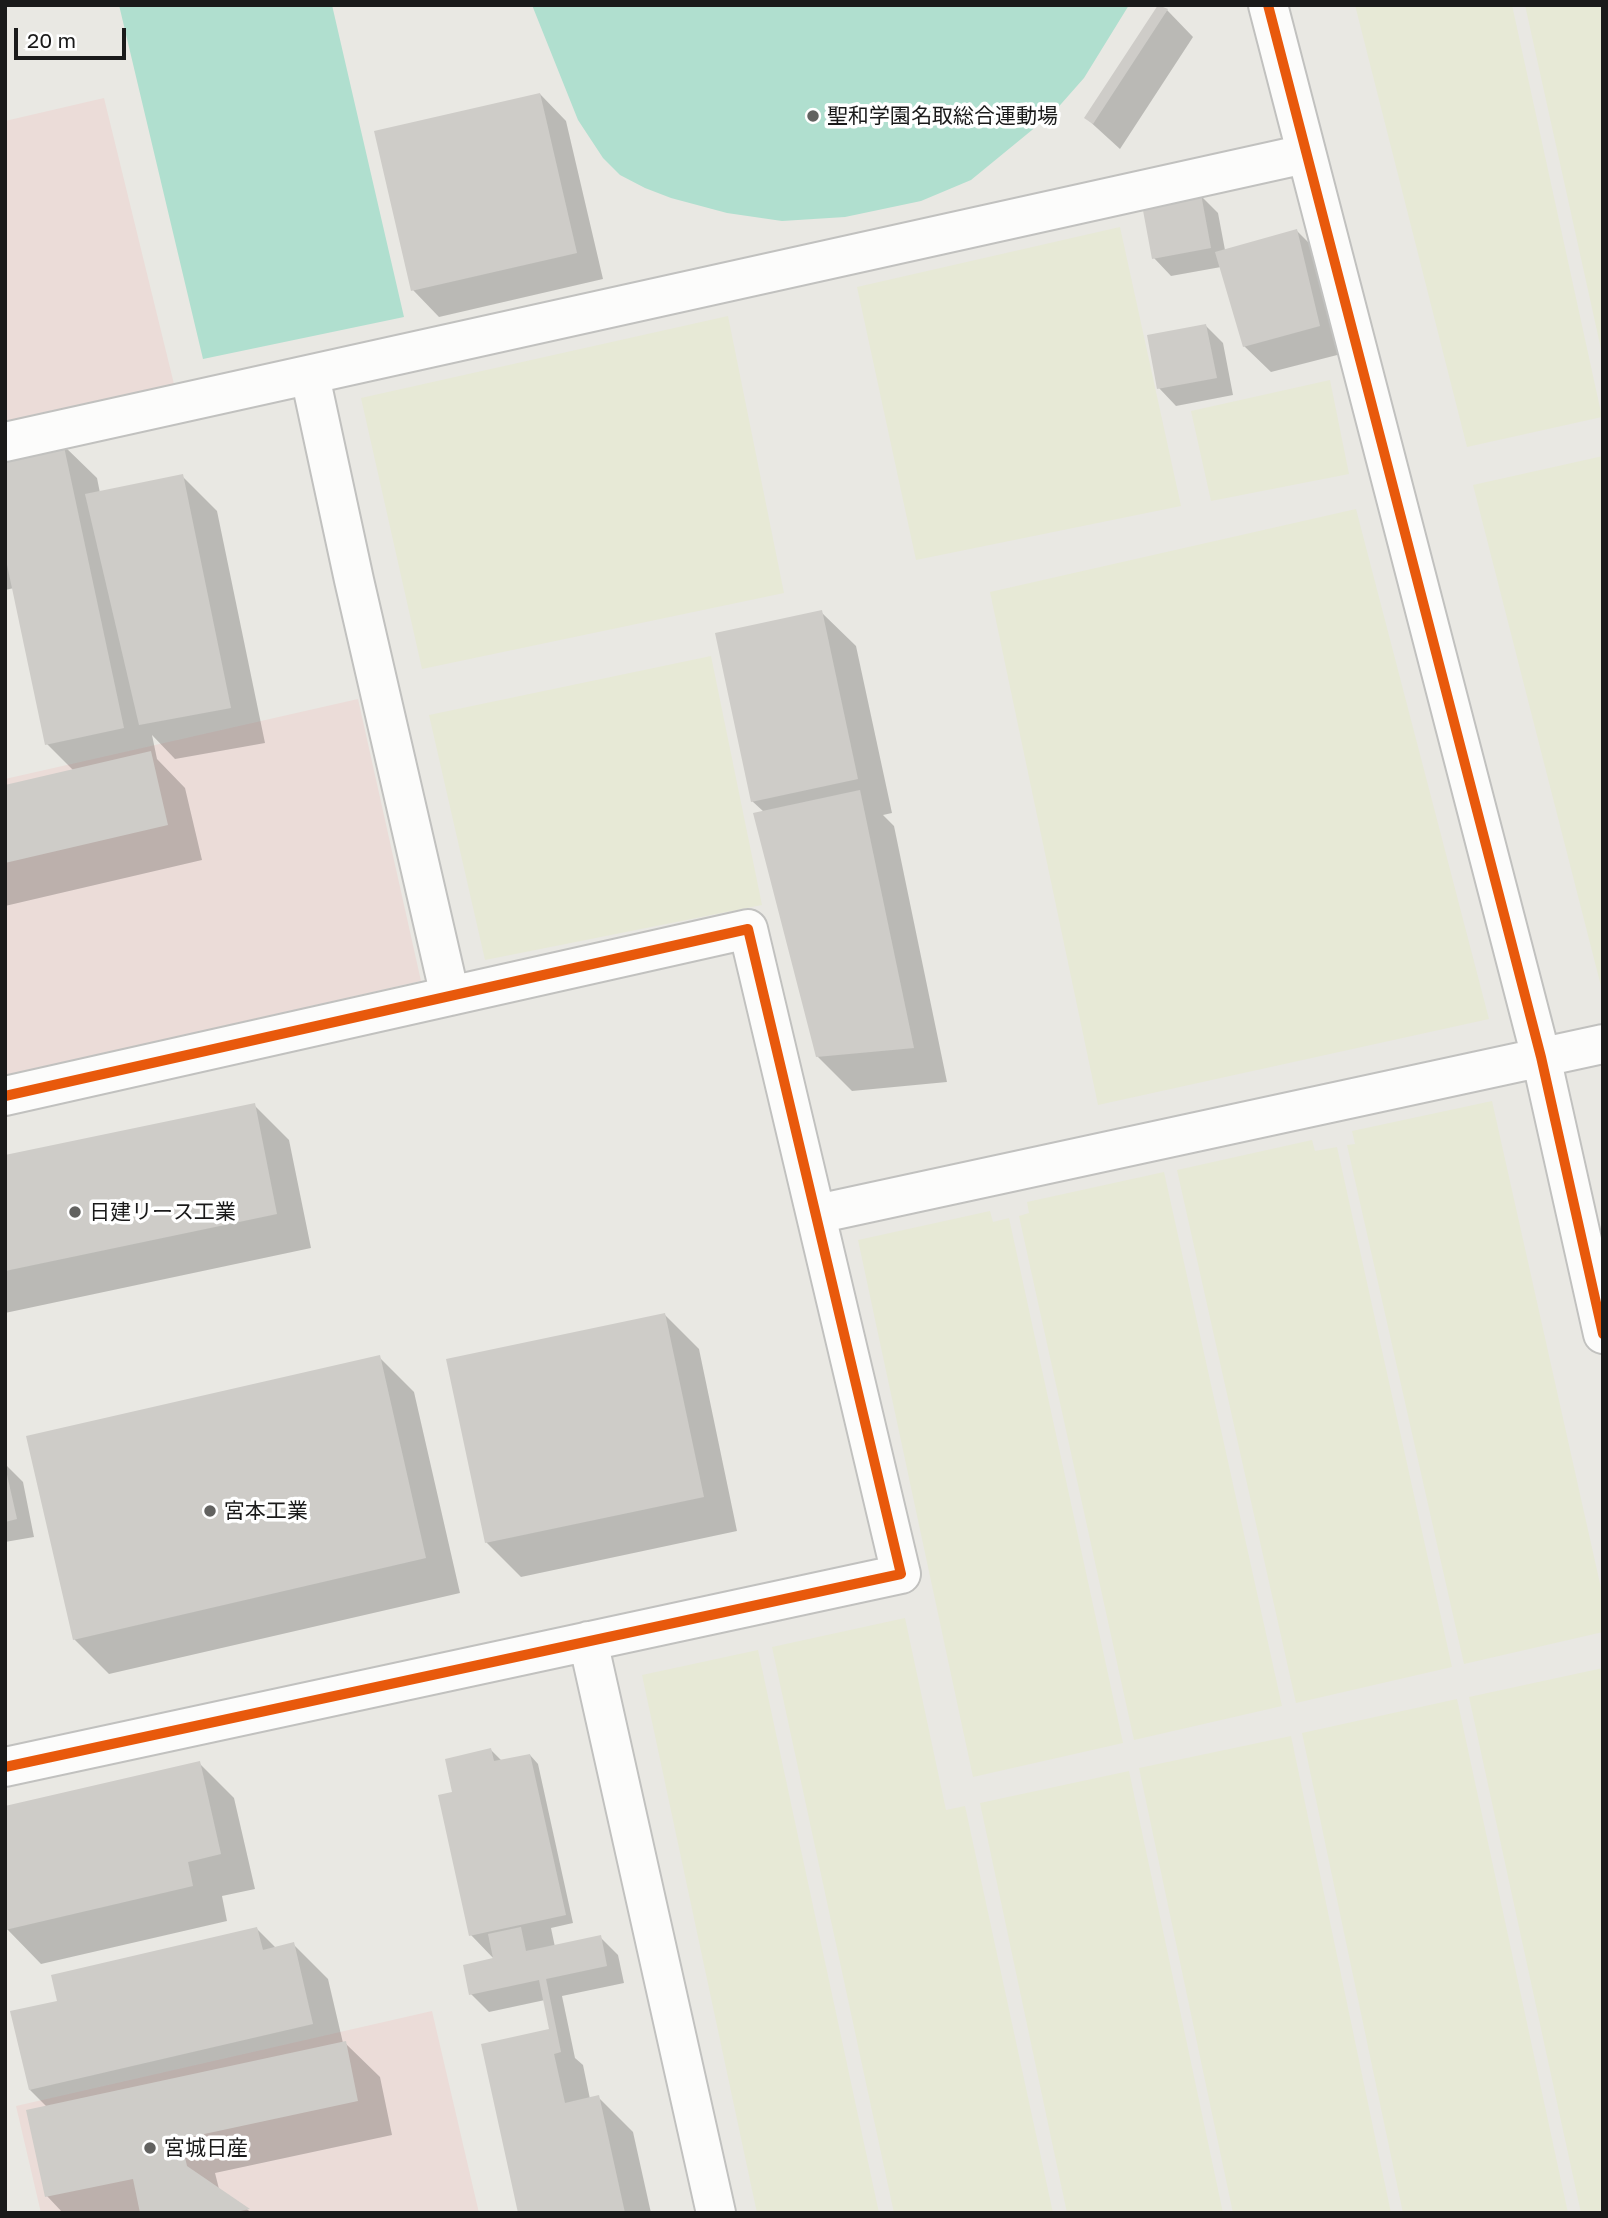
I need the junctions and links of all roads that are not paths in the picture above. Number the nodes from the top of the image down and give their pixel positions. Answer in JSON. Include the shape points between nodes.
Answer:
{"nodes":[{"id":1,"x":1268,"y":5,"type":"edge"},
{"id":2,"x":1306,"y":154,"type":"junction"},
{"id":3,"x":310,"y":376,"type":"junction"},
{"id":4,"x":5,"y":442,"type":"edge"},
{"id":5,"x":450,"y":996,"type":"junction"},
{"id":6,"x":1603,"y":1044,"type":"edge"},
{"id":7,"x":1541,"y":1057,"type":"junction"},
{"id":8,"x":5,"y":1096,"type":"edge"},
{"id":9,"x":817,"y":1214,"type":"junction"},
{"id":10,"x":1603,"y":1334,"type":"edge"},
{"id":11,"x":588,"y":1642,"type":"junction"},
{"id":12,"x":5,"y":1767,"type":"edge"},
{"id":13,"x":716,"y":2213,"type":"edge"}],
"edges":[{"from":1,"to":2,"type":"street"},
{"from":2,"to":3,"type":"street"},
{"from":2,"to":7,"type":"street"},
{"from":3,"to":4,"type":"street"},
{"from":3,"to":5,"type":"street"},
{"from":5,"to":8,"type":"street"},
{"from":5,"to":9,"type":"street","via":[[748,929]]},
{"from":6,"to":7,"type":"street"},
{"from":7,"to":9,"type":"street"},
{"from":7,"to":10,"type":"street"},
{"from":9,"to":11,"type":"street","via":[[901,1574]]},
{"from":11,"to":12,"type":"street"},
{"from":11,"to":13,"type":"street"}]}
